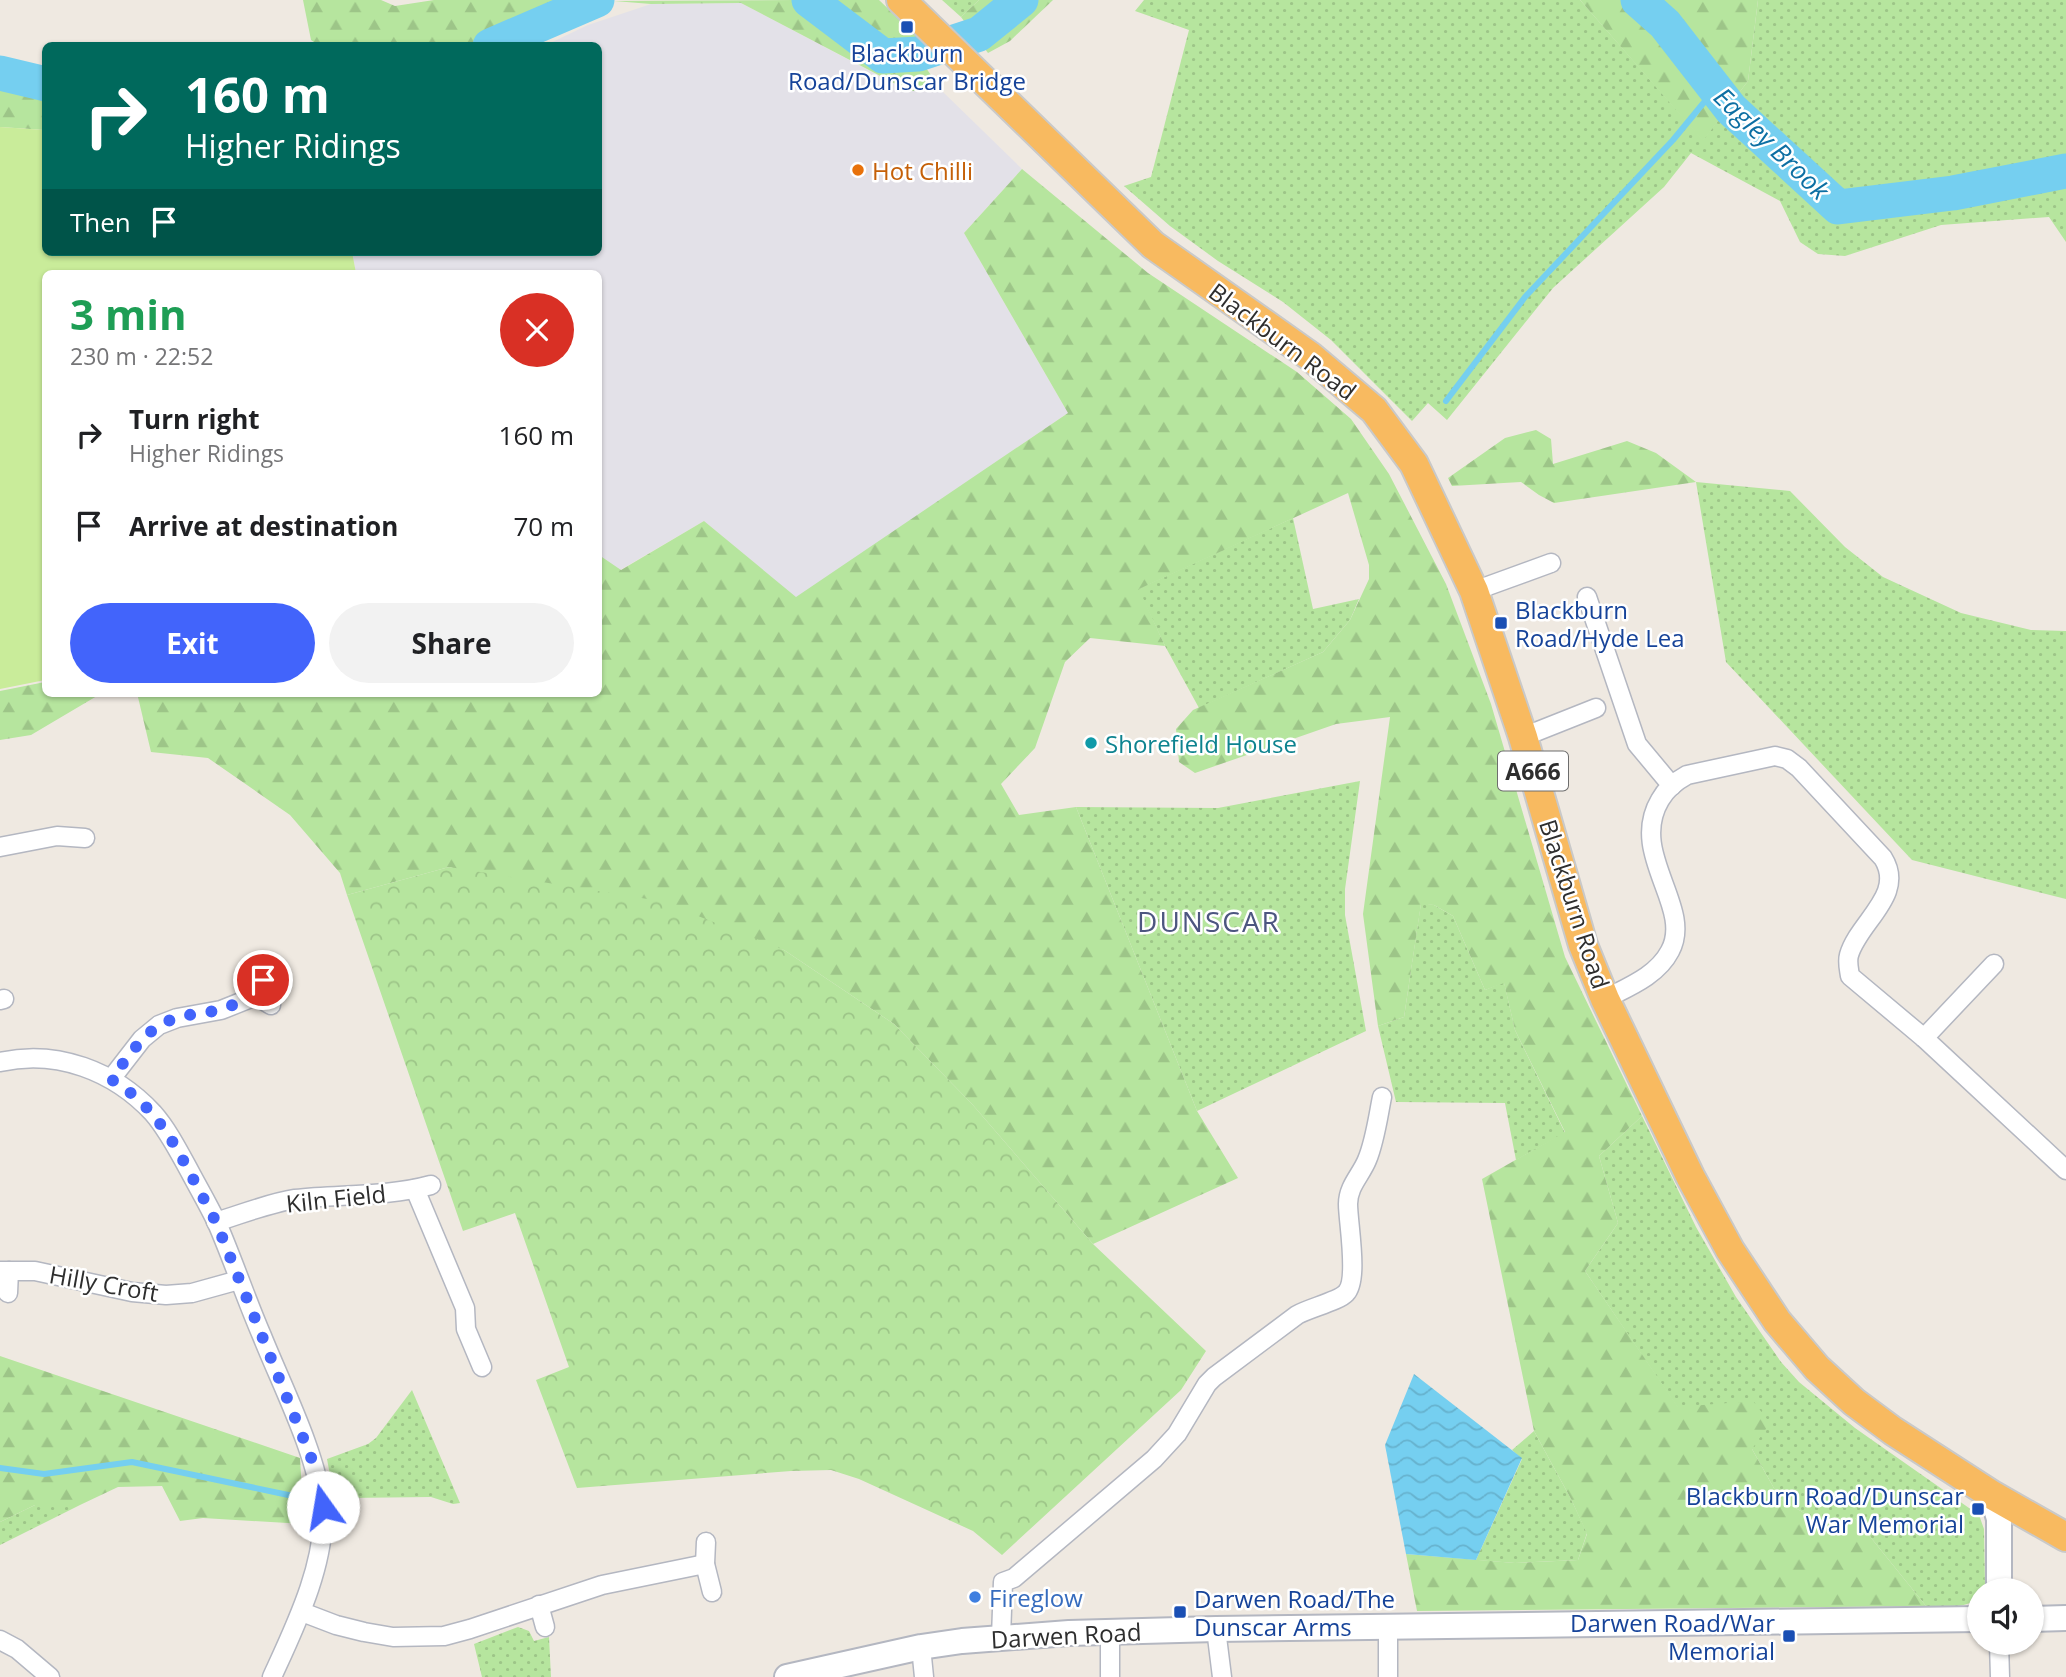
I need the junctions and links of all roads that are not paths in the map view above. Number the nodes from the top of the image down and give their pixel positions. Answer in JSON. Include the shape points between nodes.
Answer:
{"nodes":[{"id":1,"x":901,"y":0,"type":"edge"},
{"id":2,"x":1551,"y":563,"type":"dead end"},
{"id":3,"x":1474,"y":591,"type":"junction"},
{"id":4,"x":1587,"y":597,"type":"dead end"},
{"id":5,"x":1596,"y":708,"type":"dead end"},
{"id":6,"x":1522,"y":737,"type":"junction"},
{"id":7,"x":1672,"y":786,"type":"junction"},
{"id":8,"x":57,"y":818,"type":"dead end"},
{"id":9,"x":57,"y":836,"type":"junction"},
{"id":10,"x":85,"y":838,"type":"dead end"},
{"id":11,"x":0,"y":847,"type":"edge"},
{"id":12,"x":1985,"y":966,"type":"dead end"},
{"id":13,"x":263,"y":994,"type":"dead end"},
{"id":14,"x":1605,"y":999,"type":"junction"},
{"id":15,"x":1924,"y":1038,"type":"junction"},
{"id":16,"x":0,"y":1062,"type":"edge"},
{"id":17,"x":111,"y":1079,"type":"junction"},
{"id":18,"x":1382,"y":1097,"type":"dead end"},
{"id":19,"x":2066,"y":1170,"type":"edge"},
{"id":20,"x":216,"y":1222,"type":"junction"},
{"id":21,"x":5,"y":1271,"type":"edge"},
{"id":22,"x":239,"y":1280,"type":"junction"},
{"id":23,"x":8,"y":1293,"type":"dead end"},
{"id":24,"x":467,"y":1329,"type":"junction"},
{"id":25,"x":454,"y":1345,"type":"dead end"},
{"id":26,"x":482,"y":1367,"type":"dead end"},
{"id":27,"x":1993,"y":1495,"type":"junction"},
{"id":28,"x":2066,"y":1537,"type":"edge"},
{"id":29,"x":706,"y":1542,"type":"dead end"},
{"id":30,"x":705,"y":1564,"type":"junction"},
{"id":31,"x":1999,"y":1578,"type":"edge"},
{"id":32,"x":712,"y":1592,"type":"dead end"},
{"id":33,"x":539,"y":1605,"type":"junction"},
{"id":34,"x":302,"y":1612,"type":"junction"},
{"id":35,"x":2066,"y":1618,"type":"edge"},
{"id":36,"x":1967,"y":1619,"type":"edge"},
{"id":37,"x":2044,"y":1619,"type":"edge"},
{"id":38,"x":545,"y":1628,"type":"dead end"},
{"id":39,"x":1388,"y":1628,"type":"junction"},
{"id":40,"x":1216,"y":1629,"type":"junction"},
{"id":41,"x":1110,"y":1632,"type":"junction"},
{"id":42,"x":1000,"y":1637,"type":"junction"},
{"id":43,"x":0,"y":1640,"type":"edge"},
{"id":44,"x":921,"y":1647,"type":"junction"},
{"id":45,"x":1999,"y":1655,"type":"edge"},
{"id":46,"x":50,"y":1677,"type":"edge"},
{"id":47,"x":272,"y":1677,"type":"edge"},
{"id":48,"x":787,"y":1677,"type":"edge"},
{"id":49,"x":924,"y":1677,"type":"edge"},
{"id":50,"x":1110,"y":1677,"type":"edge"},
{"id":51,"x":1222,"y":1677,"type":"edge"},
{"id":52,"x":1388,"y":1677,"type":"edge"},
{"id":53,"x":2000,"y":1677,"type":"edge"}],
"edges":[{"from":1,"to":3,"type":"highway","name":"Blackburn Road","number":"A666","via":[[1153,246],[1310,356],[1374,410],[1414,464]]},
{"from":2,"to":3,"type":"street"},
{"from":3,"to":6,"type":"highway","name":"Blackburn Road","number":"A666"},
{"from":4,"to":7,"type":"street","via":[[1637,744]]},
{"from":5,"to":6,"type":"street"},
{"from":6,"to":14,"type":"highway","name":"Blackburn Road","number":"A666","via":[[1583,946]]},
{"from":7,"to":14,"type":"street","via":[[1655,808],[1650,840],[1676,922],[1676,937],[1661,965]]},
{"from":7,"to":15,"type":"street","via":[[1687,775],[1775,756],[1800,768],[1890,870],[1886,894],[1849,954],[1850,976]]},
{"from":8,"to":9,"type":"street"},
{"from":9,"to":10,"type":"street"},
{"from":9,"to":11,"type":"street"},
{"from":12,"to":15,"type":"street"},
{"from":13,"to":17,"type":"street","via":[[159,1025]]},
{"from":14,"to":27,"type":"highway","name":"Blackburn Road","number":"A666","via":[[1690,1176],[1730,1250],[1777,1321],[1854,1402]]},
{"from":15,"to":19,"type":"street"},
{"from":16,"to":17,"type":"street","via":[[47,1058],[80,1065]]},
{"from":17,"to":20,"type":"street","via":[[154,1115]]},
{"from":18,"to":42,"type":"street","via":[[1368,1160],[1348,1201],[1353,1258],[1348,1291],[1297,1315],[1214,1377],[1177,1434],[1154,1459],[1014,1578],[1003,1582]]},
{"from":20,"to":22,"type":"street"},
{"from":20,"to":24,"type":"street","name":"Kiln Field","via":[[296,1199],[423,1187]]},
{"from":21,"to":22,"type":"street","name":"Hilly Croft","via":[[35,1271],[166,1295]]},
{"from":21,"to":23,"type":"street","name":"Hilly Croft"},
{"from":22,"to":34,"type":"street","via":[[312,1460],[323,1507],[316,1563]]},
{"from":24,"to":25,"type":"street"},
{"from":24,"to":26,"type":"street","name":"Kiln Field"},
{"from":27,"to":28,"type":"highway","name":"Blackburn Road","number":"A666"},
{"from":27,"to":31,"type":"main road","via":[[1999,1519]]},
{"from":29,"to":30,"type":"street"},
{"from":30,"to":32,"type":"street"},
{"from":30,"to":33,"type":"street","via":[[602,1585]]},
{"from":33,"to":34,"type":"street","via":[[444,1636],[416,1637],[364,1632]]},
{"from":33,"to":38,"type":"street"},
{"from":34,"to":47,"type":"street"},
{"from":35,"to":37,"type":"main road"},
{"from":36,"to":39,"type":"main road","name":"Darwen Road"},
{"from":39,"to":40,"type":"main road","name":"Darwen Road"},
{"from":39,"to":52,"type":"street"},
{"from":40,"to":41,"type":"main road","name":"Darwen Road"},
{"from":40,"to":51,"type":"street"},
{"from":41,"to":42,"type":"main road","name":"Darwen Road"},
{"from":41,"to":50,"type":"street"},
{"from":42,"to":44,"type":"main road","name":"Darwen Road"},
{"from":43,"to":46,"type":"street"},
{"from":44,"to":48,"type":"main road","name":"Darwen Road"},
{"from":44,"to":49,"type":"street"},
{"from":45,"to":53,"type":"street"}]}
